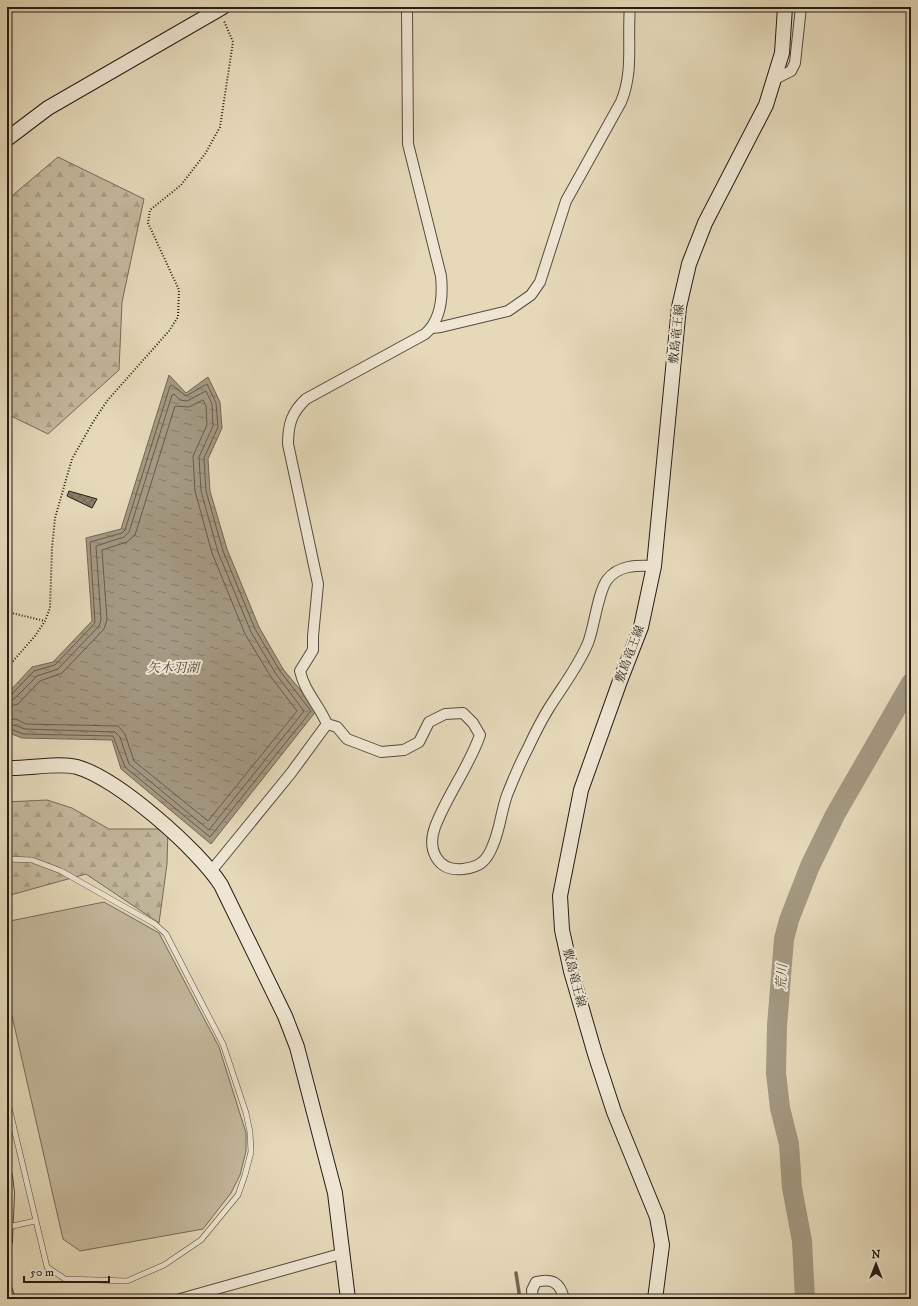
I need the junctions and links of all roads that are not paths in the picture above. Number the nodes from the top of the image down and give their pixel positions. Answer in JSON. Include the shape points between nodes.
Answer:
{"nodes":[{"id":1,"x":407,"y":7,"type":"edge"},
{"id":2,"x":630,"y":7,"type":"edge"},
{"id":3,"x":785,"y":7,"type":"edge"},
{"id":4,"x":801,"y":7,"type":"edge"},
{"id":5,"x":221,"y":8,"type":"edge"},
{"id":6,"x":775,"y":79,"type":"junction"},
{"id":7,"x":7,"y":139,"type":"edge"},
{"id":8,"x":432,"y":328,"type":"junction"},
{"id":9,"x":654,"y":566,"type":"junction"},
{"id":10,"x":327,"y":724,"type":"junction"},
{"id":11,"x":7,"y":768,"type":"edge"},
{"id":12,"x":7,"y":859,"type":"edge"},
{"id":13,"x":212,"y":870,"type":"junction"},
{"id":14,"x":7,"y":1099,"type":"edge"},
{"id":15,"x":7,"y":1176,"type":"edge"},
{"id":16,"x":36,"y":1221,"type":"junction"},
{"id":17,"x":8,"y":1227,"type":"edge"},
{"id":18,"x":7,"y":1241,"type":"edge"},
{"id":19,"x":344,"y":1253,"type":"junction"},
{"id":20,"x":7,"y":1290,"type":"edge"},
{"id":21,"x":10,"y":1299,"type":"edge"},
{"id":22,"x":180,"y":1299,"type":"edge"},
{"id":23,"x":348,"y":1299,"type":"edge"},
{"id":24,"x":533,"y":1299,"type":"edge"},
{"id":25,"x":564,"y":1299,"type":"edge"},
{"id":26,"x":655,"y":1299,"type":"edge"}],
"edges":[{"from":1,"to":8,"type":"street","via":[[408,144],[443,291],[441,305]]},
{"from":2,"to":8,"type":"street","via":[[630,65],[626,91],[566,201],[540,282],[531,295],[508,311]]},
{"from":3,"to":6,"type":"main road","name":"敷島竜王線","via":[[782,53]]},
{"from":4,"to":6,"type":"street","via":[[795,63],[792,71]]},
{"from":5,"to":7,"type":"main road","via":[[48,108]]},
{"from":6,"to":9,"type":"main road","name":"敷島竜王線","via":[[766,105],[705,223],[689,264],[679,307]]},
{"from":8,"to":10,"type":"street","via":[[410,343],[306,399],[297,408],[290,423],[288,444],[318,584],[312,636],[313,650],[300,672],[303,685],[322,712]]},
{"from":9,"to":10,"type":"street","via":[[639,565],[625,568],[613,573],[606,582],[588,644],[548,709],[507,796],[493,845],[486,860],[476,867],[458,870],[445,867],[435,858],[432,843],[435,827],[475,750],[480,735],[463,713],[445,714],[429,722],[419,742],[404,750],[381,752],[347,739],[336,727]]},
{"from":9,"to":26,"type":"main road","name":"敷島竜王線","via":[[641,627],[581,790],[560,896],[562,930],[595,1054],[614,1112],[657,1217],[662,1245]]},
{"from":10,"to":13,"type":"street","via":[[291,773]]},
{"from":11,"to":13,"type":"main road","via":[[75,766],[90,772],[128,795]]},
{"from":12,"to":16,"type":"lane","via":[[32,860],[62,871],[155,924],[166,934],[223,1044],[250,1132],[251,1152],[245,1175],[238,1195],[223,1214],[201,1240],[164,1265],[127,1281],[65,1279],[47,1267]]},
{"from":13,"to":19,"type":"main road","via":[[294,1039],[334,1187]]},
{"from":14,"to":16,"type":"lane"},
{"from":15,"to":17,"type":"street","via":[[10,1193]]},
{"from":16,"to":17,"type":"lane"},
{"from":17,"to":18,"type":"street"},
{"from":19,"to":22,"type":"street"},
{"from":19,"to":23,"type":"main road"},
{"from":20,"to":21,"type":"street"},
{"from":24,"to":25,"type":"street","via":[[532,1290],[536,1282],[546,1279],[556,1283]]}]}
